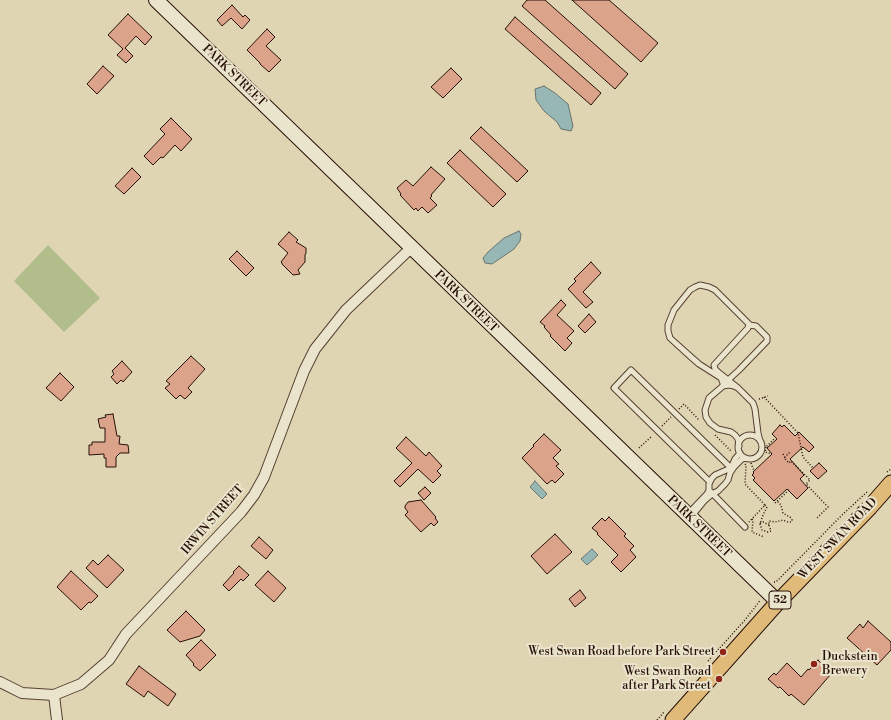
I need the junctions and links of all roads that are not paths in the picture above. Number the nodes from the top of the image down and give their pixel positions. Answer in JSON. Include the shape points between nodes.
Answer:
{"nodes":[{"id":1,"x":156,"y":0,"type":"edge"},
{"id":2,"x":411,"y":248,"type":"junction"},
{"id":3,"x":749,"y":324,"type":"junction"},
{"id":4,"x":729,"y":380,"type":"junction"},
{"id":5,"x":723,"y":386,"type":"junction"},
{"id":6,"x":738,"y":388,"type":"junction"},
{"id":7,"x":763,"y":445,"type":"junction"},
{"id":8,"x":739,"y":446,"type":"junction"},
{"id":9,"x":740,"y":453,"type":"junction"},
{"id":10,"x":749,"y":460,"type":"junction"},
{"id":11,"x":732,"y":469,"type":"junction"},
{"id":12,"x":710,"y":482,"type":"junction"},
{"id":13,"x":891,"y":483,"type":"edge"},
{"id":14,"x":710,"y":492,"type":"junction"},
{"id":15,"x":689,"y":516,"type":"junction"},
{"id":16,"x":745,"y":526,"type":"dead end"},
{"id":17,"x":778,"y":602,"type":"junction"},
{"id":18,"x":0,"y":682,"type":"edge"},
{"id":19,"x":54,"y":695,"type":"junction"},
{"id":20,"x":57,"y":720,"type":"edge"},
{"id":21,"x":673,"y":720,"type":"edge"}],
"edges":[{"from":1,"to":2,"type":"street","name":"PARK STREET"},
{"from":2,"to":15,"type":"street","name":"PARK STREET"},
{"from":2,"to":19,"type":"street","name":"IRWIN STREET","via":[[346,310],[315,349],[304,371],[264,477],[241,512],[126,634],[109,660],[81,684]]},
{"from":3,"to":4,"type":"lane","via":[[714,365],[715,369]]},
{"from":3,"to":4,"type":"lane","via":[[756,326],[767,337],[767,341]]},
{"from":3,"to":5,"type":"lane","via":[[715,290],[704,285],[690,290],[671,317],[668,325],[670,338],[699,364],[721,378]]},
{"from":4,"to":5,"type":"lane"},
{"from":4,"to":6,"type":"lane"},
{"from":5,"to":6,"type":"lane"},
{"from":5,"to":8,"type":"lane","via":[[709,398],[705,410],[706,417],[721,431],[735,435]]},
{"from":6,"to":7,"type":"lane","via":[[753,403],[758,433]]},
{"from":7,"to":8,"type":"lane","via":[[754,436],[746,436],[740,441]]},
{"from":7,"to":10,"type":"lane","via":[[758,456]]},
{"from":8,"to":9,"type":"lane"},
{"from":9,"to":10,"type":"lane"},
{"from":9,"to":11,"type":"lane"},
{"from":10,"to":11,"type":"lane","via":[[742,459]]},
{"from":11,"to":12,"type":"lane","via":[[715,475]]},
{"from":11,"to":12,"type":"lane","via":[[631,370],[614,388]]},
{"from":11,"to":14,"type":"lane","via":[[725,484],[718,491]]},
{"from":12,"to":14,"type":"lane"},
{"from":13,"to":17,"type":"main road","name":"WEST SWAN ROAD","number":"52"},
{"from":14,"to":15,"type":"lane"},
{"from":14,"to":16,"type":"lane"},
{"from":15,"to":17,"type":"street","name":"PARK STREET"},
{"from":17,"to":21,"type":"main road","name":"WEST SWAN ROAD","number":"52"},
{"from":18,"to":19,"type":"street","name":"IRWIN STREET","via":[[22,693]]},
{"from":19,"to":20,"type":"street"}]}
